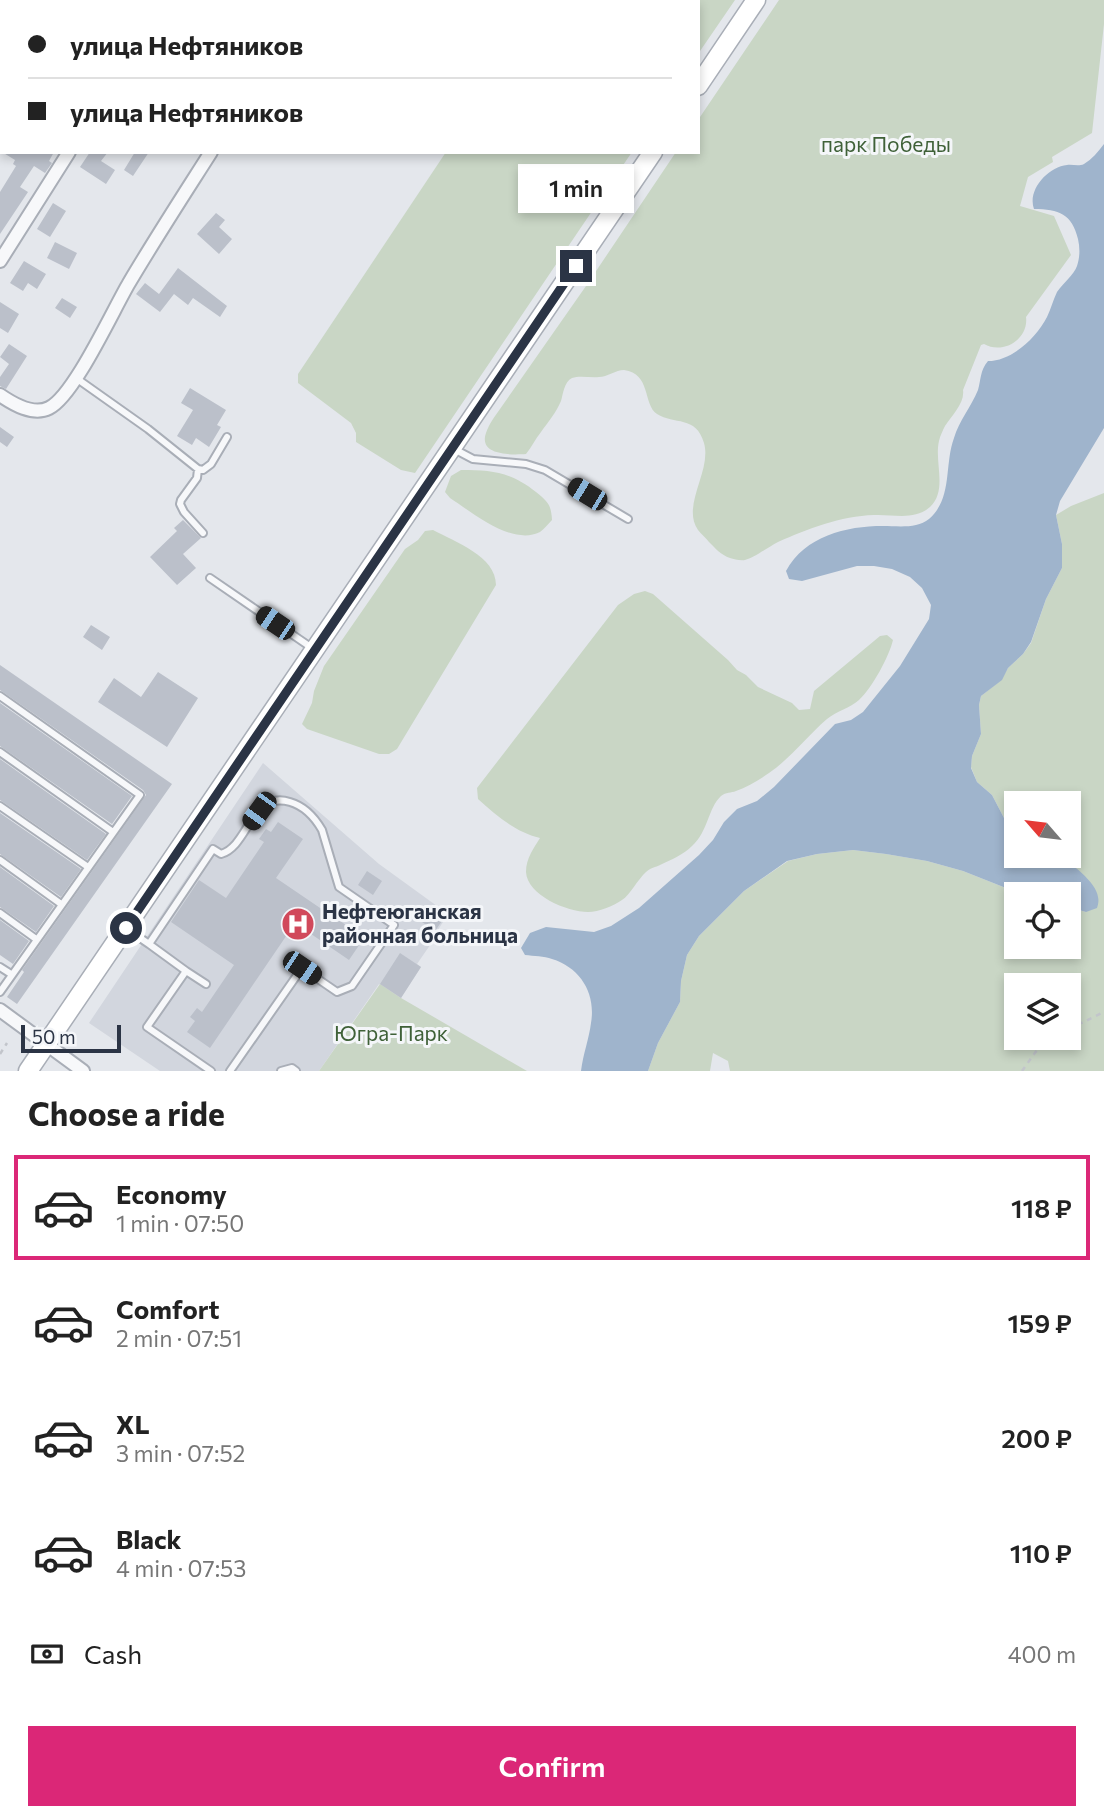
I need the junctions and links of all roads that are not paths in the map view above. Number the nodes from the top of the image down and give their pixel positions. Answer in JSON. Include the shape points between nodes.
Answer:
{"nodes":[{"id":1,"x":756,"y":0,"type":"edge"},
{"id":2,"x":700,"y":83,"type":"edge"},
{"id":3,"x":68,"y":154,"type":"edge"},
{"id":4,"x":210,"y":154,"type":"edge"},
{"id":5,"x":652,"y":154,"type":"edge"},
{"id":6,"x":0,"y":261,"type":"edge"},
{"id":7,"x":76,"y":378,"type":"junction"},
{"id":8,"x":0,"y":395,"type":"edge"},
{"id":9,"x":227,"y":437,"type":"dead end"},
{"id":10,"x":452,"y":448,"type":"junction"},
{"id":11,"x":198,"y":469,"type":"junction"},
{"id":12,"x":628,"y":519,"type":"dead end"},
{"id":13,"x":203,"y":533,"type":"dead end"},
{"id":14,"x":209,"y":578,"type":"dead end"},
{"id":15,"x":315,"y":650,"type":"junction"},
{"id":16,"x":0,"y":696,"type":"edge"},
{"id":17,"x":0,"y":752,"type":"edge"},
{"id":18,"x":0,"y":806,"type":"edge"},
{"id":19,"x":113,"y":832,"type":"junction"},
{"id":20,"x":0,"y":860,"type":"edge"},
{"id":21,"x":88,"y":867,"type":"junction"},
{"id":22,"x":61,"y":904,"type":"junction"},
{"id":23,"x":0,"y":913,"type":"edge"},
{"id":24,"x":126,"y":928,"type":"junction"},
{"id":25,"x":36,"y":939,"type":"junction"},
{"id":26,"x":149,"y":944,"type":"junction"},
{"id":27,"x":0,"y":967,"type":"edge"},
{"id":28,"x":186,"y":971,"type":"junction"},
{"id":29,"x":11,"y":975,"type":"junction"},
{"id":30,"x":206,"y":984,"type":"dead end"},
{"id":31,"x":0,"y":992,"type":"edge"},
{"id":32,"x":0,"y":1010,"type":"edge"},
{"id":33,"x":46,"y":1044,"type":"junction"},
{"id":34,"x":28,"y":1071,"type":"edge"},
{"id":35,"x":83,"y":1071,"type":"edge"},
{"id":36,"x":211,"y":1071,"type":"edge"},
{"id":37,"x":230,"y":1071,"type":"edge"},
{"id":38,"x":281,"y":1071,"type":"edge"},
{"id":39,"x":296,"y":1071,"type":"edge"}],
"edges":[{"from":1,"to":2,"type":"street"},
{"from":3,"to":6,"type":"street"},
{"from":4,"to":7,"type":"street"},
{"from":5,"to":10,"type":"street"},
{"from":7,"to":8,"type":"street","via":[[60,399],[40,411],[23,408]]},
{"from":7,"to":11,"type":"lane"},
{"from":9,"to":11,"type":"lane","via":[[211,464]]},
{"from":10,"to":12,"type":"lane","via":[[473,459],[545,470]]},
{"from":10,"to":15,"type":"street"},
{"from":11,"to":13,"type":"lane","via":[[180,504]]},
{"from":14,"to":15,"type":"lane"},
{"from":15,"to":24,"type":"street"},
{"from":16,"to":19,"type":"lane","via":[[140,795]]},
{"from":17,"to":19,"type":"lane"},
{"from":18,"to":21,"type":"lane"},
{"from":19,"to":21,"type":"lane"},
{"from":20,"to":22,"type":"lane"},
{"from":21,"to":22,"type":"lane"},
{"from":22,"to":25,"type":"lane"},
{"from":23,"to":25,"type":"lane"},
{"from":24,"to":26,"type":"lane"},
{"from":24,"to":33,"type":"street"},
{"from":25,"to":29,"type":"lane"},
{"from":26,"to":28,"type":"lane"},
{"from":26,"to":37,"type":"lane","via":[[213,849],[221,854],[229,851],[259,811],[276,800],[296,804],[315,819],[339,887],[394,925],[352,986],[337,992],[302,968]]},
{"from":27,"to":29,"type":"lane"},
{"from":28,"to":30,"type":"lane"},
{"from":28,"to":36,"type":"lane","via":[[147,1027]]},
{"from":29,"to":31,"type":"lane"},
{"from":32,"to":33,"type":"street"},
{"from":33,"to":34,"type":"street"},
{"from":33,"to":35,"type":"street"},
{"from":38,"to":39,"type":"lane"}]}
